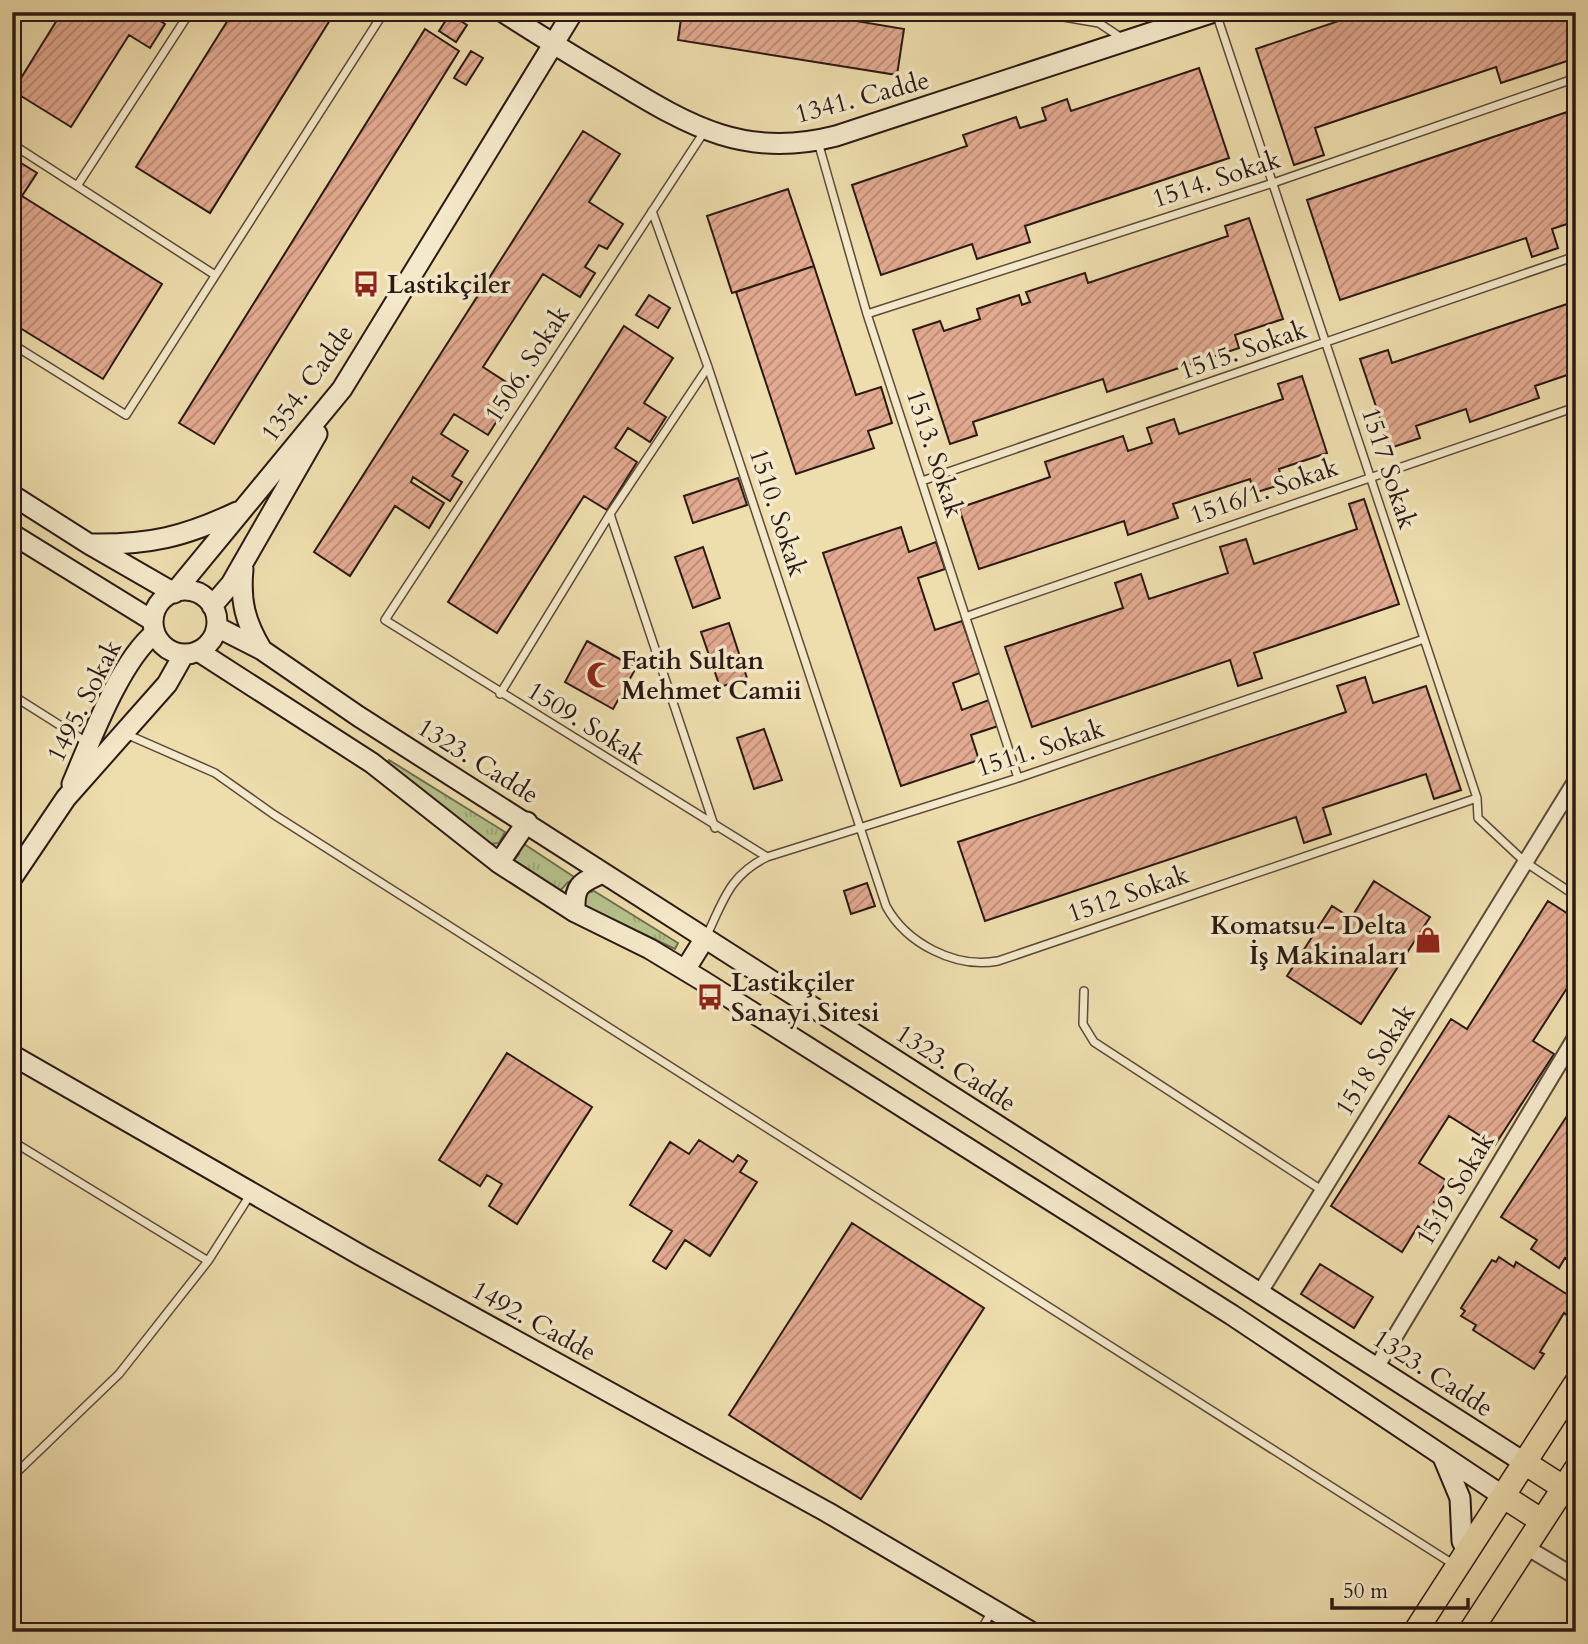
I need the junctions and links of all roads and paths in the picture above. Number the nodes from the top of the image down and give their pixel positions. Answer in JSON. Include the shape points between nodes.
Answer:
{"nodes":[{"id":1,"x":23,"y":12,"type":"edge"},
{"id":2,"x":190,"y":12,"type":"edge"},
{"id":3,"x":384,"y":12,"type":"edge"},
{"id":4,"x":503,"y":12,"type":"edge"},
{"id":5,"x":573,"y":12,"type":"edge"},
{"id":6,"x":1034,"y":12,"type":"edge"},
{"id":7,"x":1215,"y":12,"type":"edge"},
{"id":8,"x":12,"y":29,"type":"edge"},
{"id":9,"x":1126,"y":41,"type":"junction"},
{"id":10,"x":553,"y":44,"type":"junction"},
{"id":11,"x":1576,"y":78,"type":"edge"},
{"id":12,"x":704,"y":131,"type":"junction"},
{"id":13,"x":817,"y":141,"type":"junction"},
{"id":14,"x":12,"y":144,"type":"edge"},
{"id":15,"x":1273,"y":183,"type":"junction"},
{"id":16,"x":77,"y":186,"type":"junction"},
{"id":17,"x":652,"y":211,"type":"junction"},
{"id":18,"x":1576,"y":256,"type":"edge"},
{"id":19,"x":215,"y":275,"type":"junction"},
{"id":20,"x":867,"y":314,"type":"junction"},
{"id":21,"x":12,"y":344,"type":"edge"},
{"id":22,"x":1326,"y":344,"type":"junction"},
{"id":23,"x":708,"y":367,"type":"junction"},
{"id":24,"x":342,"y":389,"type":"junction"},
{"id":25,"x":1576,"y":407,"type":"edge"},
{"id":26,"x":1370,"y":476,"type":"junction"},
{"id":27,"x":922,"y":481,"type":"junction"},
{"id":28,"x":12,"y":495,"type":"edge"},
{"id":29,"x":241,"y":510,"type":"junction"},
{"id":30,"x":610,"y":514,"type":"junction"},
{"id":31,"x":12,"y":534,"type":"edge"},
{"id":32,"x":89,"y":544,"type":"junction"},
{"id":33,"x":244,"y":562,"type":"junction"},
{"id":34,"x":174,"y":593,"type":"junction"},
{"id":35,"x":212,"y":606,"type":"junction"},
{"id":36,"x":968,"y":616,"type":"junction"},
{"id":37,"x":385,"y":620,"type":"joint"},
{"id":38,"x":154,"y":627,"type":"junction"},
{"id":39,"x":217,"y":627,"type":"junction"},
{"id":40,"x":1424,"y":639,"type":"junction"},
{"id":41,"x":262,"y":650,"type":"junction"},
{"id":42,"x":191,"y":653,"type":"junction"},
{"id":43,"x":500,"y":694,"type":"junction"},
{"id":44,"x":12,"y":695,"type":"edge"},
{"id":45,"x":125,"y":734,"type":"junction"},
{"id":46,"x":89,"y":743,"type":"junction"},
{"id":47,"x":1018,"y":778,"type":"junction"},
{"id":48,"x":1576,"y":780,"type":"edge"},
{"id":49,"x":66,"y":798,"type":"junction"},
{"id":50,"x":1477,"y":798,"type":"junction"},
{"id":51,"x":527,"y":822,"type":"junction"},
{"id":52,"x":860,"y":827,"type":"junction"},
{"id":53,"x":715,"y":828,"type":"junction"},
{"id":54,"x":767,"y":858,"type":"junction"},
{"id":55,"x":1525,"y":862,"type":"junction"},
{"id":56,"x":499,"y":863,"type":"junction"},
{"id":57,"x":603,"y":873,"type":"junction"},
{"id":58,"x":12,"y":878,"type":"edge"},
{"id":59,"x":1576,"y":896,"type":"edge"},
{"id":60,"x":575,"y":912,"type":"junction"},
{"id":61,"x":705,"y":939,"type":"junction"},
{"id":62,"x":685,"y":970,"type":"junction"},
{"id":63,"x":1084,"y":991,"type":"dead end"},
{"id":64,"x":1576,"y":1036,"type":"edge"},
{"id":65,"x":12,"y":1055,"type":"edge"},
{"id":66,"x":12,"y":1141,"type":"edge"},
{"id":67,"x":1323,"y":1191,"type":"junction"},
{"id":68,"x":251,"y":1192,"type":"junction"},
{"id":69,"x":208,"y":1261,"type":"junction"},
{"id":70,"x":1259,"y":1294,"type":"junction"},
{"id":71,"x":1376,"y":1368,"type":"junction"},
{"id":72,"x":1576,"y":1383,"type":"edge"},
{"id":73,"x":1443,"y":1456,"type":"junction"},
{"id":74,"x":1525,"y":1463,"type":"junction"},
{"id":75,"x":12,"y":1477,"type":"edge"},
{"id":76,"x":1570,"y":1478,"type":"edge"},
{"id":77,"x":1503,"y":1496,"type":"junction"},
{"id":78,"x":1542,"y":1521,"type":"junction"},
{"id":79,"x":1526,"y":1547,"type":"junction"},
{"id":80,"x":1462,"y":1559,"type":"junction"},
{"id":81,"x":1576,"y":1577,"type":"edge"},
{"id":82,"x":993,"y":1609,"type":"junction"},
{"id":83,"x":980,"y":1632,"type":"edge"},
{"id":84,"x":1031,"y":1632,"type":"edge"},
{"id":85,"x":1415,"y":1632,"type":"edge"},
{"id":86,"x":1470,"y":1632,"type":"edge"}],
"edges":[{"from":1,"to":8,"type":"lane"},
{"from":2,"to":16,"type":"lane"},
{"from":3,"to":19,"type":"lane"},
{"from":4,"to":10,"type":"main road","name":"1341. Cadde"},
{"from":5,"to":10,"type":"main road","name":"1354. Cadde"},
{"from":6,"to":9,"type":"lane","via":[[1099,23]]},
{"from":7,"to":9,"type":"main road","name":"1341. Cadde"},
{"from":7,"to":15,"type":"lane","name":"1517 Sokak"},
{"from":9,"to":13,"type":"main road","name":"1341. Cadde"},
{"from":10,"to":12,"type":"main road","name":"1341. Cadde"},
{"from":10,"to":24,"type":"main road","name":"1354. Cadde"},
{"from":11,"to":15,"type":"lane","name":"1514. Sokak"},
{"from":12,"to":13,"type":"main road","name":"1341. Cadde","via":[[764,144]]},
{"from":12,"to":17,"type":"lane","name":"1506. Sokak"},
{"from":13,"to":20,"type":"lane","name":"1513. Sokak"},
{"from":14,"to":16,"type":"lane"},
{"from":15,"to":20,"type":"lane","name":"1514. Sokak"},
{"from":15,"to":22,"type":"lane","name":"1517 Sokak"},
{"from":16,"to":19,"type":"lane"},
{"from":17,"to":23,"type":"lane","name":"1510. Sokak"},
{"from":17,"to":37,"type":"lane","name":"1506. Sokak"},
{"from":18,"to":22,"type":"lane","name":"1515. Sokak"},
{"from":19,"to":21,"type":"lane","via":[[126,415]]},
{"from":20,"to":27,"type":"lane","name":"1513. Sokak"},
{"from":22,"to":26,"type":"lane","name":"1517 Sokak"},
{"from":22,"to":27,"type":"lane","name":"1515. Sokak"},
{"from":23,"to":30,"type":"lane"},
{"from":23,"to":52,"type":"lane","name":"1510. Sokak"},
{"from":24,"to":29,"type":"main road","name":"1354. Cadde"},
{"from":24,"to":33,"type":"main road"},
{"from":25,"to":26,"type":"lane","name":"1516/1. Sokak"},
{"from":26,"to":36,"type":"lane","name":"1516/1. Sokak"},
{"from":26,"to":40,"type":"lane","name":"1517 Sokak"},
{"from":27,"to":36,"type":"lane","name":"1513. Sokak"},
{"from":28,"to":32,"type":"main road"},
{"from":29,"to":32,"type":"main road","via":[[177,537],[136,545]]},
{"from":29,"to":34,"type":"main road","name":"1354. Cadde"},
{"from":30,"to":43,"type":"lane"},
{"from":30,"to":53,"type":"lane"},
{"from":31,"to":38,"type":"main road"},
{"from":32,"to":34,"type":"main road"},
{"from":33,"to":35,"type":"main road"},
{"from":33,"to":41,"type":"main road","via":[[242,607]]},
{"from":34,"to":35,"type":"main road","via":[[195,592]]},
{"from":34,"to":38,"type":"main road","via":[[156,609]]},
{"from":35,"to":39,"type":"main road"},
{"from":36,"to":47,"type":"lane","name":"1513. Sokak"},
{"from":37,"to":43,"type":"lane","name":"1509. Sokak"},
{"from":38,"to":42,"type":"main road","via":[[170,650]]},
{"from":38,"to":46,"type":"main road","name":"1495. Sokak","via":[[128,665]]},
{"from":39,"to":41,"type":"main road","name":"1323. Cadde"},
{"from":39,"to":42,"type":"main road","via":[[213,637]]},
{"from":40,"to":47,"type":"lane","name":"1511. Sokak"},
{"from":40,"to":50,"type":"lane","name":"1517 Sokak"},
{"from":41,"to":51,"type":"main road","name":"1323. Cadde"},
{"from":42,"to":45,"type":"main road","name":"1495. Sokak"},
{"from":42,"to":56,"type":"main road","via":[[372,763]]},
{"from":43,"to":53,"type":"lane","name":"1509. Sokak"},
{"from":44,"to":46,"type":"lane"},
{"from":45,"to":49,"type":"main road","name":"1495. Sokak"},
{"from":45,"to":80,"type":"lane","via":[[233,784],[296,829]]},
{"from":46,"to":49,"type":"main road","name":"1495. Sokak"},
{"from":47,"to":52,"type":"lane","name":"1511. Sokak"},
{"from":48,"to":55,"type":"street","name":"1518 Sokak"},
{"from":49,"to":58,"type":"main road","name":"1495. Sokak"},
{"from":50,"to":52,"type":"lane","name":"1512 Sokak","via":[[981,964],[920,942],[896,924]]},
{"from":50,"to":55,"type":"lane","name":"1517 Sokak","via":[[1478,818]]},
{"from":51,"to":56,"type":"main road"},
{"from":51,"to":57,"type":"main road","name":"1323. Cadde"},
{"from":52,"to":54,"type":"lane","name":"1511. Sokak"},
{"from":53,"to":54,"type":"lane","name":"1509. Sokak"},
{"from":54,"to":61,"type":"lane","name":"1511. Sokak","via":[[747,867],[732,882]]},
{"from":55,"to":59,"type":"lane","name":"1517 Sokak"},
{"from":55,"to":67,"type":"street","name":"1518 Sokak"},
{"from":56,"to":60,"type":"main road"},
{"from":57,"to":60,"type":"main road","via":[[583,881],[574,894]]},
{"from":57,"to":61,"type":"main road","name":"1323. Cadde"},
{"from":60,"to":62,"type":"main road"},
{"from":61,"to":62,"type":"main road"},
{"from":61,"to":70,"type":"main road","name":"1323. Cadde"},
{"from":62,"to":73,"type":"main road","via":[[1232,1315]]},
{"from":63,"to":67,"type":"lane","via":[[1083,1024],[1094,1042]]},
{"from":64,"to":71,"type":"street","name":"1519 Sokak"},
{"from":65,"to":68,"type":"main road","name":"1492. Cadde"},
{"from":66,"to":69,"type":"lane"},
{"from":67,"to":70,"type":"street","name":"1518 Sokak"},
{"from":68,"to":69,"type":"lane"},
{"from":68,"to":82,"type":"main road","name":"1492. Cadde"},
{"from":69,"to":75,"type":"lane","via":[[119,1374]]},
{"from":70,"to":71,"type":"main road","name":"1323. Cadde"},
{"from":71,"to":74,"type":"main road","name":"1323. Cadde"},
{"from":72,"to":74,"type":"main road"},
{"from":73,"to":77,"type":"main road"},
{"from":73,"to":80,"type":"main road","via":[[1460,1498]]},
{"from":74,"to":76,"type":"main road"},
{"from":74,"to":77,"type":"main road"},
{"from":76,"to":78,"type":"main road"},
{"from":77,"to":78,"type":"main road"},
{"from":77,"to":80,"type":"main road"},
{"from":78,"to":79,"type":"main road"},
{"from":79,"to":81,"type":"street"},
{"from":79,"to":86,"type":"main road"},
{"from":80,"to":85,"type":"main road"},
{"from":82,"to":83,"type":"lane"},
{"from":82,"to":84,"type":"main road","name":"1492. Cadde"}]}
